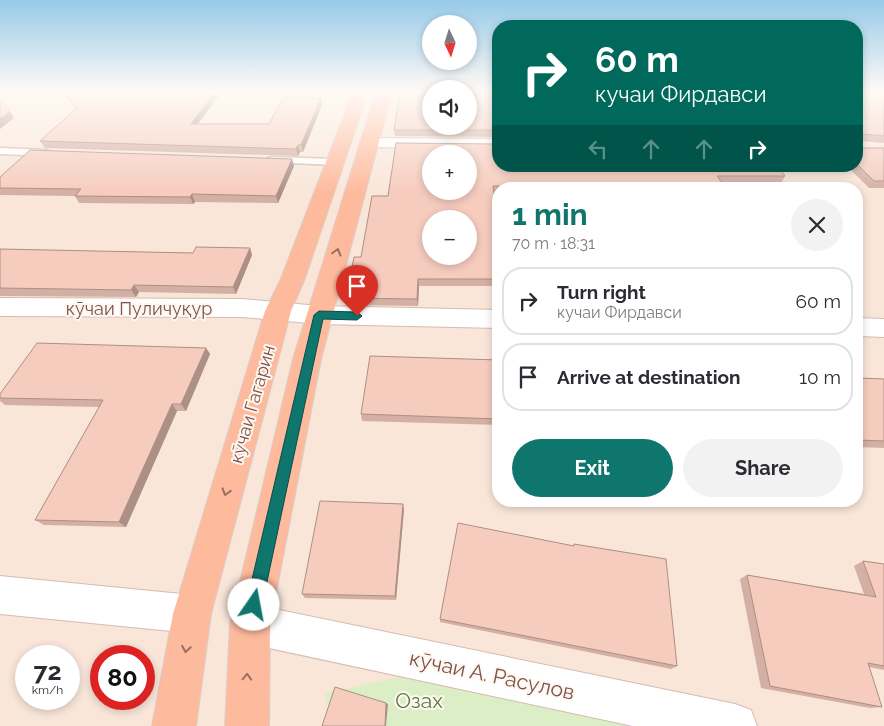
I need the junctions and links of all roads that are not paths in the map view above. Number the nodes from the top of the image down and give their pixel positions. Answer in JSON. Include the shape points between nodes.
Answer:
{"nodes":[{"id":1,"x":349,"y":126,"type":"edge"},
{"id":2,"x":374,"y":126,"type":"edge"},
{"id":3,"x":369,"y":143,"type":"junction"},
{"id":4,"x":492,"y":144,"type":"edge"},
{"id":5,"x":0,"y":152,"type":"edge"},
{"id":6,"x":59,"y":153,"type":"edge"},
{"id":7,"x":257,"y":160,"type":"edge"},
{"id":8,"x":336,"y":162,"type":"junction"},
{"id":9,"x":0,"y":306,"type":"edge"},
{"id":10,"x":278,"y":311,"type":"junction"},
{"id":11,"x":319,"y":315,"type":"junction"},
{"id":12,"x":492,"y":319,"type":"edge"},
{"id":13,"x":863,"y":328,"type":"edge"},
{"id":14,"x":884,"y":328,"type":"edge"},
{"id":15,"x":0,"y":595,"type":"edge"},
{"id":16,"x":192,"y":614,"type":"junction"},
{"id":17,"x":250,"y":624,"type":"junction"},
{"id":18,"x":174,"y":726,"type":"edge"},
{"id":19,"x":247,"y":726,"type":"edge"},
{"id":20,"x":735,"y":726,"type":"edge"}],
"edges":[{"from":1,"to":8,"type":"highway","name":"кӯчаи Гагарин"},
{"from":2,"to":3,"type":"highway"},
{"from":3,"to":4,"type":"street"},
{"from":11,"to":3,"type":"highway","one_way":true},
{"from":5,"to":6,"type":"lane"},
{"from":7,"to":8,"type":"lane"},
{"from":8,"to":10,"type":"highway","name":"кӯчаи Гагарин"},
{"from":9,"to":10,"type":"street","name":"кӯчаи Пуличуқур"},
{"from":10,"to":11,"type":"street","name":"кӯчаи Пуличуқур"},
{"from":10,"to":16,"type":"highway","name":"кӯчаи Гагарин","one_way":true},
{"from":11,"to":12,"type":"street","name":"кӯчаи Пуличуқур"},
{"from":11,"to":17,"type":"highway"},
{"from":13,"to":14,"type":"street"},
{"from":15,"to":16,"type":"street"},
{"from":16,"to":18,"type":"highway","name":"кӯчаи Гагарин","one_way":true},
{"from":19,"to":17,"type":"highway","one_way":true},
{"from":17,"to":20,"type":"street","name":"кӯчаи А. Расулов"}]}
